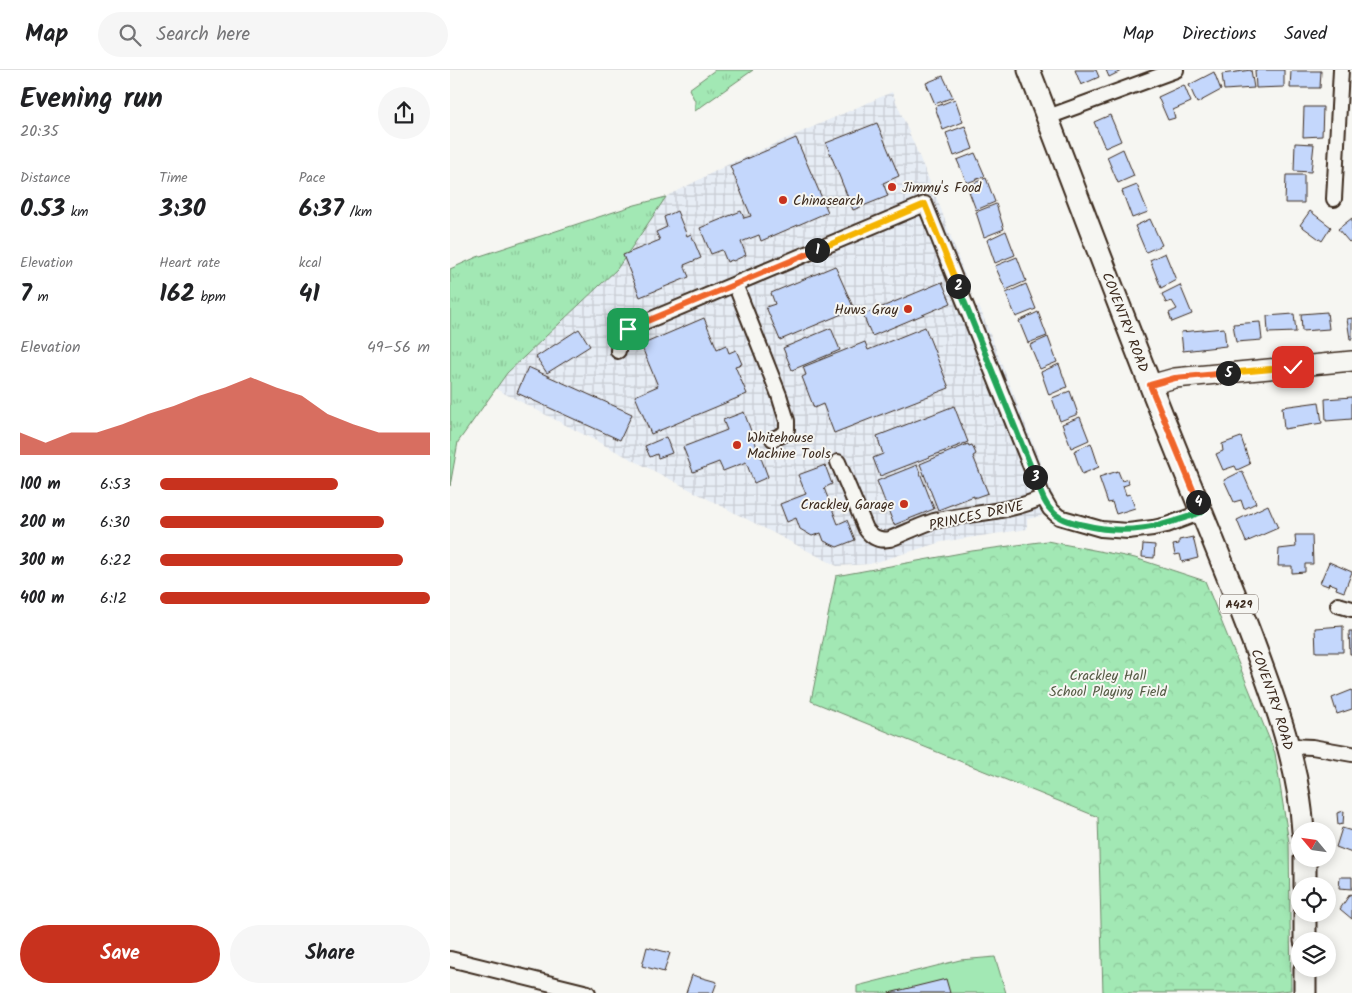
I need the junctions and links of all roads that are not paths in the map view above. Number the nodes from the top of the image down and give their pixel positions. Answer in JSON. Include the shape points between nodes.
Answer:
{"nodes":[{"id":1,"x":1029,"y":70,"type":"edge"},
{"id":2,"x":1176,"y":70,"type":"edge"},
{"id":3,"x":1341,"y":70,"type":"edge"},
{"id":4,"x":1048,"y":117,"type":"junction"},
{"id":5,"x":1334,"y":199,"type":"dead end"},
{"id":6,"x":735,"y":284,"type":"junction"},
{"id":7,"x":618,"y":351,"type":"dead end"},
{"id":8,"x":1352,"y":362,"type":"edge"},
{"id":9,"x":1150,"y":385,"type":"junction"},
{"id":10,"x":773,"y":439,"type":"dead end"},
{"id":11,"x":838,"y":462,"type":"dead end"},
{"id":12,"x":1043,"y":497,"type":"junction"},
{"id":13,"x":1202,"y":512,"type":"junction"},
{"id":14,"x":1338,"y":605,"type":"dead end"},
{"id":15,"x":1352,"y":609,"type":"edge"},
{"id":16,"x":1288,"y":746,"type":"junction"},
{"id":17,"x":1352,"y":754,"type":"edge"},
{"id":18,"x":1302,"y":822,"type":"edge"},
{"id":19,"x":450,"y":959,"type":"edge"},
{"id":20,"x":1305,"y":977,"type":"edge"},
{"id":21,"x":588,"y":993,"type":"edge"},
{"id":22,"x":1305,"y":993,"type":"edge"}],
"edges":[{"from":1,"to":4,"type":"main road","name":"COVENTRY ROAD","number":"A429"},
{"from":2,"to":4,"type":"street"},
{"from":3,"to":5,"type":"street"},
{"from":4,"to":9,"type":"main road","name":"COVENTRY ROAD","number":"A429"},
{"from":6,"to":7,"type":"street","name":"PRINCES DRIVE","via":[[628,329],[619,339]]},
{"from":6,"to":10,"type":"street","via":[[787,421],[784,434]]},
{"from":6,"to":12,"type":"street","name":"PRINCES DRIVE","via":[[925,204]]},
{"from":8,"to":9,"type":"street","via":[[1175,378]]},
{"from":9,"to":13,"type":"main road","name":"COVENTRY ROAD","number":"A429"},
{"from":11,"to":12,"type":"street","name":"PRINCES DRIVE","via":[[866,529],[883,540],[933,522],[1009,509]]},
{"from":12,"to":13,"type":"street","name":"PRINCES DRIVE","via":[[1059,517],[1101,529],[1128,531],[1152,528]]},
{"from":13,"to":16,"type":"main road","name":"COVENTRY ROAD","number":"A429","via":[[1270,687]]},
{"from":14,"to":15,"type":"street"},
{"from":16,"to":17,"type":"street"},
{"from":16,"to":18,"type":"main road","name":"COVENTRY ROAD","number":"A429"},
{"from":19,"to":21,"type":"street"},
{"from":20,"to":22,"type":"main road"}]}
